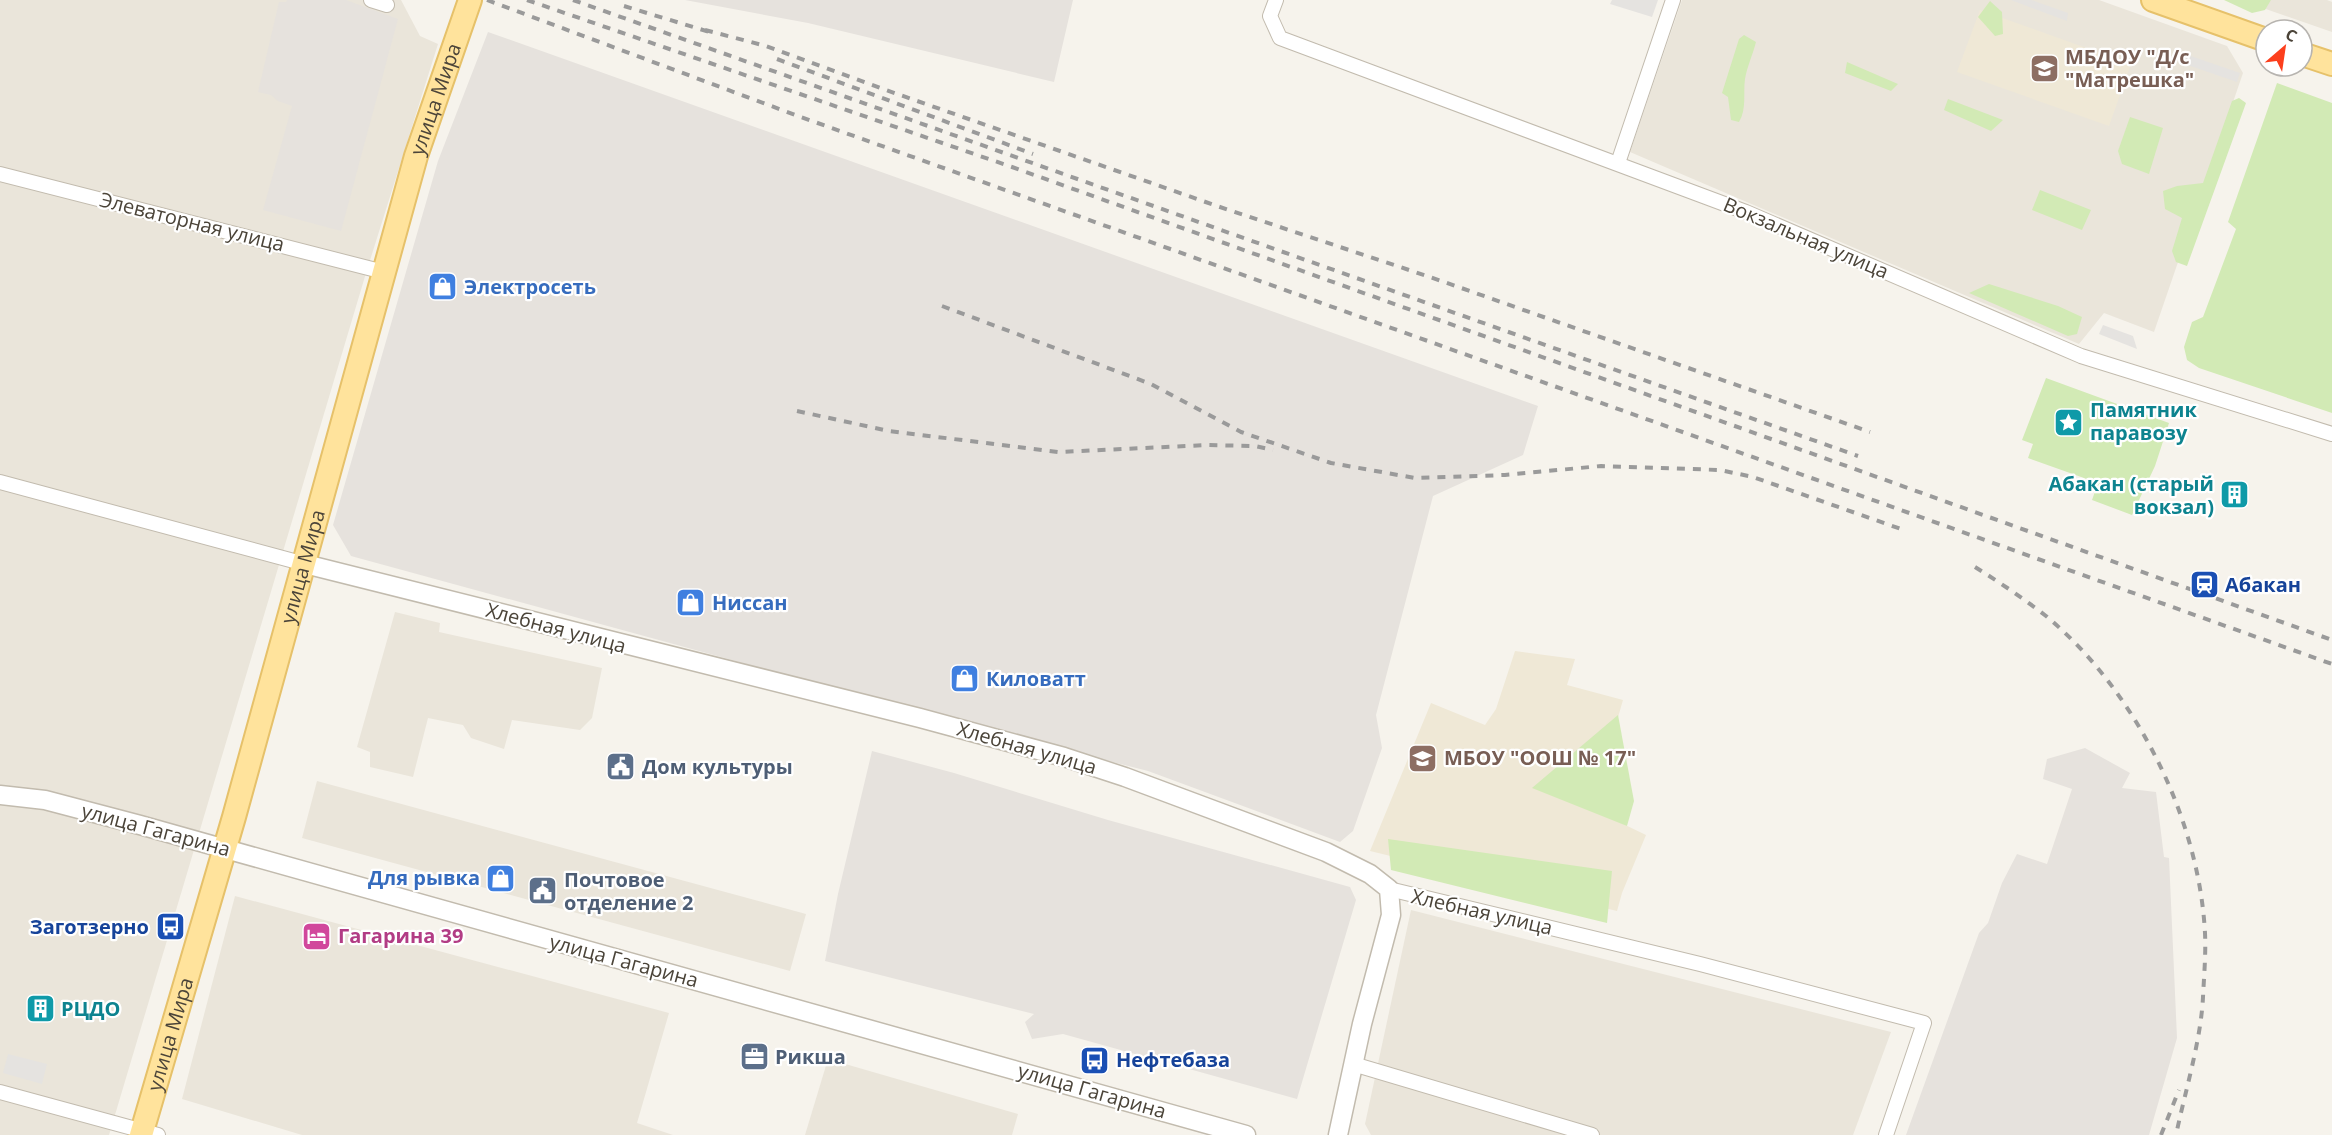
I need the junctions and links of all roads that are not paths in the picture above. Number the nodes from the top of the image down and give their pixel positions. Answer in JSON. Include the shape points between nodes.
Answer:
{"nodes":[{"id":1,"x":372,"y":0,"type":"edge"},
{"id":2,"x":470,"y":0,"type":"edge"},
{"id":3,"x":1276,"y":0,"type":"edge"},
{"id":4,"x":1673,"y":0,"type":"edge"},
{"id":5,"x":2153,"y":0,"type":"edge"},
{"id":6,"x":387,"y":5,"type":"dead end"},
{"id":7,"x":2254,"y":36,"type":"edge"},
{"id":8,"x":2314,"y":58,"type":"edge"},
{"id":9,"x":2332,"y":64,"type":"edge"},
{"id":10,"x":1618,"y":163,"type":"junction"},
{"id":11,"x":0,"y":174,"type":"edge"},
{"id":12,"x":384,"y":272,"type":"junction"},
{"id":13,"x":2332,"y":434,"type":"edge"},
{"id":14,"x":0,"y":482,"type":"edge"},
{"id":15,"x":305,"y":564,"type":"junction"},
{"id":16,"x":0,"y":795,"type":"edge"},
{"id":17,"x":225,"y":849,"type":"junction"},
{"id":18,"x":1389,"y":889,"type":"junction"},
{"id":19,"x":1353,"y":1064,"type":"junction"},
{"id":20,"x":0,"y":1092,"type":"edge"},
{"id":21,"x":147,"y":1134,"type":"edge"},
{"id":22,"x":1246,"y":1135,"type":"edge"},
{"id":23,"x":1338,"y":1135,"type":"edge"},
{"id":24,"x":1592,"y":1135,"type":"edge"},
{"id":25,"x":1886,"y":1135,"type":"edge"}],
"edges":[{"from":1,"to":6,"type":"street"},
{"from":2,"to":12,"type":"main road","name":"улица Мира","via":[[416,156]]},
{"from":3,"to":10,"type":"street","name":"Вокзальная улица","via":[[1270,16],[1280,38]]},
{"from":4,"to":10,"type":"street"},
{"from":5,"to":7,"type":"main road"},
{"from":8,"to":9,"type":"main road"},
{"from":10,"to":13,"type":"street","name":"Вокзальная улица","via":[[1746,212],[2081,356]]},
{"from":11,"to":12,"type":"street","name":"Элеваторная улица"},
{"from":12,"to":15,"type":"main road","name":"улица Мира"},
{"from":14,"to":15,"type":"street","name":"Хлебная улица"},
{"from":15,"to":17,"type":"main road","name":"улица Мира"},
{"from":15,"to":18,"type":"street","name":"Хлебная улица","via":[[1064,757],[1326,852],[1370,874]]},
{"from":16,"to":17,"type":"street","name":"улица Гагарина","via":[[45,800]]},
{"from":17,"to":21,"type":"main road","name":"улица Мира"},
{"from":17,"to":22,"type":"street","name":"улица Гагарина"},
{"from":18,"to":19,"type":"street","via":[[1391,915]]},
{"from":18,"to":25,"type":"street","name":"Хлебная улица","via":[[1924,1023]]},
{"from":19,"to":23,"type":"street"},
{"from":19,"to":24,"type":"street"},
{"from":20,"to":21,"type":"street"}]}
